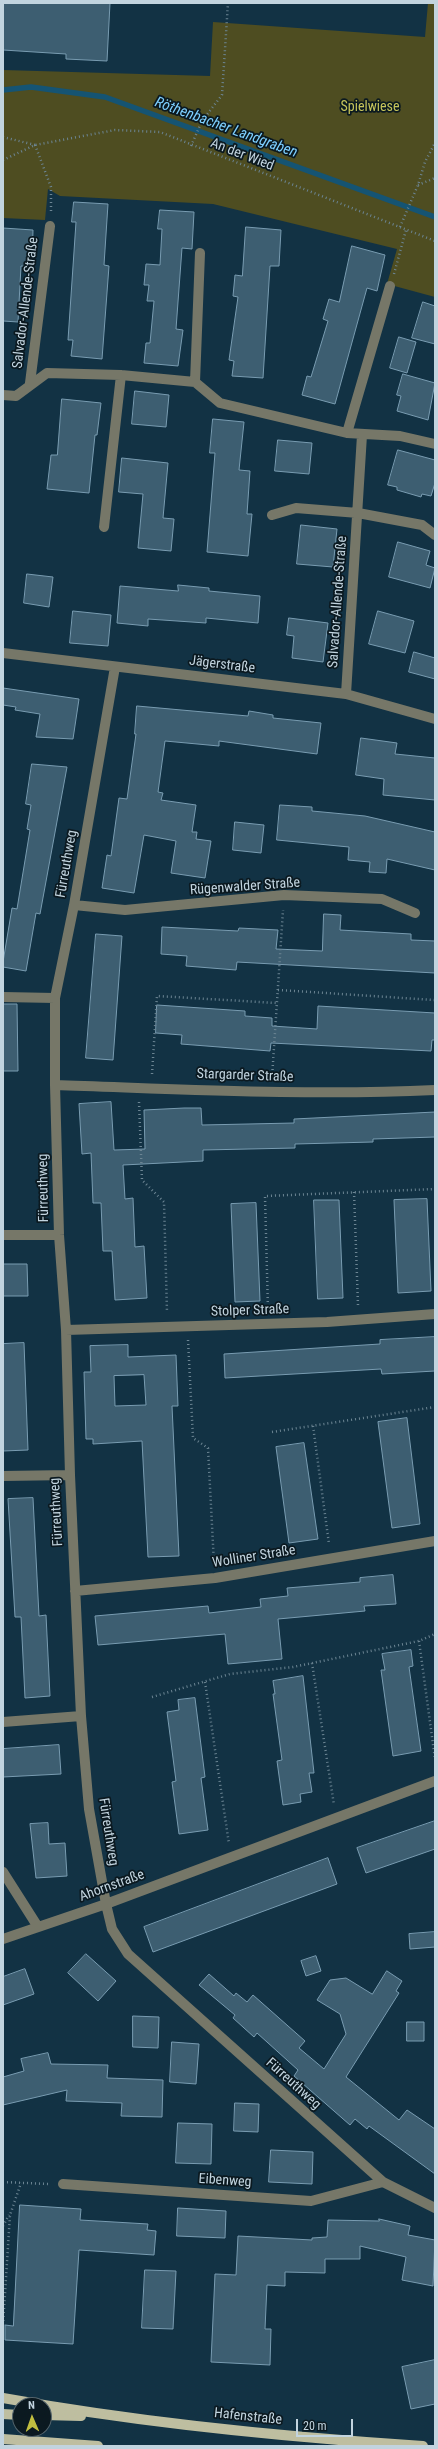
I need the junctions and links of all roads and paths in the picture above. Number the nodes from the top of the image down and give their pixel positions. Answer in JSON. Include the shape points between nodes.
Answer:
{"nodes":[{"id":1,"x":228,"y":3,"type":"edge"},
{"id":2,"x":3,"y":137,"type":"edge"},
{"id":3,"x":435,"y":143,"type":"edge"},
{"id":4,"x":34,"y":145,"type":"junction"},
{"id":5,"x":191,"y":146,"type":"junction"},
{"id":6,"x":3,"y":160,"type":"edge"},
{"id":7,"x":435,"y":178,"type":"edge"},
{"id":8,"x":418,"y":185,"type":"junction"},
{"id":9,"x":50,"y":226,"type":"joint"},
{"id":10,"x":400,"y":227,"type":"junction"},
{"id":11,"x":406,"y":230,"type":"junction"},
{"id":12,"x":435,"y":242,"type":"edge"},
{"id":13,"x":200,"y":253,"type":"dead end"},
{"id":14,"x":390,"y":286,"type":"joint"},
{"id":15,"x":121,"y":375,"type":"junction"},
{"id":16,"x":195,"y":382,"type":"junction"},
{"id":17,"x":30,"y":383,"type":"junction"},
{"id":18,"x":3,"y":395,"type":"edge"},
{"id":19,"x":347,"y":433,"type":"junction"},
{"id":20,"x":362,"y":435,"type":"junction"},
{"id":21,"x":435,"y":444,"type":"edge"},
{"id":22,"x":358,"y":513,"type":"junction"},
{"id":23,"x":272,"y":515,"type":"dead end"},
{"id":24,"x":104,"y":527,"type":"dead end"},
{"id":25,"x":435,"y":535,"type":"edge"},
{"id":26,"x":3,"y":653,"type":"edge"},
{"id":27,"x":115,"y":667,"type":"junction"},
{"id":28,"x":346,"y":694,"type":"junction"},
{"id":29,"x":435,"y":719,"type":"edge"},
{"id":30,"x":284,"y":895,"type":"junction"},
{"id":31,"x":74,"y":905,"type":"junction"},
{"id":32,"x":415,"y":913,"type":"dead end"},
{"id":33,"x":278,"y":990,"type":"junction"},
{"id":34,"x":3,"y":997,"type":"edge"},
{"id":35,"x":55,"y":998,"type":"junction"},
{"id":36,"x":435,"y":1000,"type":"edge"},
{"id":37,"x":276,"y":1003,"type":"junction"},
{"id":38,"x":55,"y":1085,"type":"junction"},
{"id":39,"x":139,"y":1087,"type":"junction"},
{"id":40,"x":151,"y":1087,"type":"junction"},
{"id":41,"x":435,"y":1090,"type":"edge"},
{"id":42,"x":271,"y":1091,"type":"junction"},
{"id":43,"x":435,"y":1189,"type":"edge"},
{"id":44,"x":354,"y":1192,"type":"junction"},
{"id":45,"x":59,"y":1234,"type":"junction"},
{"id":46,"x":3,"y":1235,"type":"edge"},
{"id":47,"x":435,"y":1314,"type":"edge"},
{"id":48,"x":359,"y":1320,"type":"junction"},
{"id":49,"x":268,"y":1324,"type":"junction"},
{"id":50,"x":187,"y":1327,"type":"junction"},
{"id":51,"x":167,"y":1328,"type":"junction"},
{"id":52,"x":66,"y":1330,"type":"junction"},
{"id":53,"x":435,"y":1408,"type":"edge"},
{"id":54,"x":313,"y":1426,"type":"junction"},
{"id":55,"x":272,"y":1432,"type":"dead end"},
{"id":56,"x":70,"y":1475,"type":"junction"},
{"id":57,"x":3,"y":1476,"type":"edge"},
{"id":58,"x":435,"y":1541,"type":"edge"},
{"id":59,"x":331,"y":1558,"type":"junction"},
{"id":60,"x":215,"y":1578,"type":"junction"},
{"id":61,"x":75,"y":1591,"type":"junction"},
{"id":62,"x":435,"y":1634,"type":"edge"},
{"id":63,"x":418,"y":1641,"type":"junction"},
{"id":64,"x":312,"y":1663,"type":"junction"},
{"id":65,"x":205,"y":1682,"type":"junction"},
{"id":66,"x":152,"y":1697,"type":"dead end"},
{"id":67,"x":81,"y":1716,"type":"junction"},
{"id":68,"x":3,"y":1722,"type":"edge"},
{"id":69,"x":435,"y":1759,"type":"edge"},
{"id":70,"x":435,"y":1781,"type":"edge"},
{"id":71,"x":336,"y":1817,"type":"junction"},
{"id":72,"x":230,"y":1857,"type":"junction"},
{"id":73,"x":3,"y":1872,"type":"edge"},
{"id":74,"x":106,"y":1904,"type":"junction"},
{"id":75,"x":38,"y":1927,"type":"junction"},
{"id":76,"x":3,"y":1939,"type":"edge"},
{"id":77,"x":3,"y":2182,"type":"edge"},
{"id":78,"x":383,"y":2182,"type":"junction"},
{"id":79,"x":21,"y":2183,"type":"junction"},
{"id":80,"x":63,"y":2184,"type":"joint"},
{"id":81,"x":435,"y":2208,"type":"edge"},
{"id":82,"x":10,"y":2215,"type":"junction"},
{"id":83,"x":3,"y":2226,"type":"edge"},
{"id":84,"x":3,"y":2325,"type":"edge"},
{"id":85,"x":3,"y":2398,"type":"edge"},
{"id":86,"x":52,"y":2415,"type":"edge"},
{"id":87,"x":119,"y":2416,"type":"junction"},
{"id":88,"x":3,"y":2439,"type":"edge"},
{"id":89,"x":96,"y":2446,"type":"edge"},
{"id":90,"x":423,"y":2446,"type":"edge"}],
"edges":[{"from":1,"to":5,"type":"path","via":[[222,95],[202,122]]},
{"from":2,"to":4,"type":"path","name":"An der Wied"},
{"from":3,"to":8,"type":"path","via":[[425,162]]},
{"from":4,"to":5,"type":"path","name":"An der Wied","via":[[115,130],[160,132]]},
{"from":4,"to":6,"type":"path","name":"An der Wied"},
{"from":4,"to":9,"type":"path","via":[[51,187]]},
{"from":5,"to":10,"type":"path","name":"An der Wied"},
{"from":7,"to":8,"type":"path"},
{"from":8,"to":10,"type":"path"},
{"from":9,"to":17,"type":"street","name":"Salvador-Allende-Straße"},
{"from":10,"to":11,"type":"path","name":"An der Wied"},
{"from":11,"to":12,"type":"path","name":"An der Wied"},
{"from":11,"to":14,"type":"path"},
{"from":13,"to":16,"type":"street"},
{"from":14,"to":19,"type":"street"},
{"from":15,"to":16,"type":"street","name":"Salvador-Allende-Straße"},
{"from":15,"to":17,"type":"street","name":"Salvador-Allende-Straße","via":[[48,373]]},
{"from":15,"to":24,"type":"street"},
{"from":16,"to":19,"type":"street","via":[[220,402]]},
{"from":17,"to":18,"type":"street","name":"Salvador-Allende-Straße","via":[[16,396]]},
{"from":19,"to":20,"type":"street"},
{"from":20,"to":21,"type":"street","via":[[400,436]]},
{"from":20,"to":22,"type":"street","name":"Salvador-Allende-Straße"},
{"from":22,"to":23,"type":"street","via":[[296,508]]},
{"from":22,"to":25,"type":"street","via":[[422,525]]},
{"from":22,"to":28,"type":"street","name":"Salvador-Allende-Straße"},
{"from":26,"to":27,"type":"street","name":"Jägerstraße"},
{"from":27,"to":28,"type":"street","name":"Jägerstraße"},
{"from":27,"to":31,"type":"street","name":"Fürreuthweg"},
{"from":28,"to":29,"type":"street","name":"Jägerstraße"},
{"from":30,"to":31,"type":"street","name":"Rügenwalder Straße","via":[[125,910]]},
{"from":30,"to":32,"type":"street","name":"Rügenwalder Straße","via":[[382,899]]},
{"from":30,"to":33,"type":"path"},
{"from":31,"to":35,"type":"street","name":"Fürreuthweg"},
{"from":33,"to":36,"type":"path"},
{"from":33,"to":37,"type":"path"},
{"from":34,"to":35,"type":"street"},
{"from":35,"to":38,"type":"street","name":"Fürreuthweg"},
{"from":37,"to":40,"type":"path","via":[[157,996]]},
{"from":37,"to":42,"type":"path"},
{"from":38,"to":39,"type":"street","name":"Stargarder Straße"},
{"from":38,"to":45,"type":"street","name":"Fürreuthweg"},
{"from":39,"to":40,"type":"street","name":"Stargarder Straße"},
{"from":39,"to":51,"type":"path","via":[[142,1180],[164,1202]]},
{"from":40,"to":42,"type":"street","name":"Stargarder Straße"},
{"from":41,"to":42,"type":"street","name":"Stargarder Straße","via":[[376,1093]]},
{"from":43,"to":44,"type":"path"},
{"from":44,"to":48,"type":"path"},
{"from":44,"to":49,"type":"path","via":[[265,1196]]},
{"from":45,"to":46,"type":"street"},
{"from":45,"to":52,"type":"street","name":"Fürreuthweg"},
{"from":47,"to":48,"type":"street","name":"Stolper Straße"},
{"from":48,"to":49,"type":"street","name":"Stolper Straße"},
{"from":49,"to":50,"type":"street","name":"Stolper Straße"},
{"from":50,"to":51,"type":"street","name":"Stolper Straße"},
{"from":50,"to":60,"type":"path","via":[[193,1438],[208,1448]]},
{"from":51,"to":52,"type":"street","name":"Stolper Straße"},
{"from":52,"to":56,"type":"street","name":"Fürreuthweg"},
{"from":53,"to":54,"type":"path"},
{"from":54,"to":55,"type":"path"},
{"from":54,"to":59,"type":"path"},
{"from":56,"to":57,"type":"street"},
{"from":56,"to":61,"type":"street","name":"Fürreuthweg"},
{"from":58,"to":59,"type":"street","name":"Wolliner Straße"},
{"from":59,"to":60,"type":"street","name":"Wolliner Straße"},
{"from":60,"to":61,"type":"street","name":"Wolliner Straße"},
{"from":61,"to":67,"type":"street","name":"Fürreuthweg"},
{"from":62,"to":63,"type":"path"},
{"from":63,"to":64,"type":"path"},
{"from":63,"to":69,"type":"path"},
{"from":64,"to":65,"type":"path","via":[[230,1674]]},
{"from":64,"to":71,"type":"path"},
{"from":65,"to":66,"type":"path"},
{"from":65,"to":72,"type":"path"},
{"from":67,"to":68,"type":"street"},
{"from":67,"to":74,"type":"street","name":"Fürreuthweg","via":[[89,1810]]},
{"from":70,"to":71,"type":"street","name":"Ahornstraße"},
{"from":71,"to":72,"type":"street","name":"Ahornstraße"},
{"from":72,"to":74,"type":"street","name":"Ahornstraße"},
{"from":73,"to":75,"type":"street"},
{"from":74,"to":75,"type":"street","name":"Ahornstraße"},
{"from":74,"to":78,"type":"street","name":"Fürreuthweg","via":[[112,1929],[128,1954]]},
{"from":75,"to":76,"type":"street","name":"Ahornstraße"},
{"from":77,"to":79,"type":"path"},
{"from":78,"to":80,"type":"street","name":"Eibenweg","via":[[311,2201]]},
{"from":78,"to":81,"type":"street","name":"Fürreuthweg"},
{"from":79,"to":80,"type":"path"},
{"from":79,"to":82,"type":"path"},
{"from":82,"to":83,"type":"path"},
{"from":82,"to":84,"type":"path"},
{"from":85,"to":87,"type":"main road","name":"Hafenstraße"},
{"from":86,"to":87,"type":"main road","name":"Hafenstraße"},
{"from":87,"to":90,"type":"main road","name":"Hafenstraße","via":[[281,2435]]},
{"from":88,"to":89,"type":"main road"}]}
